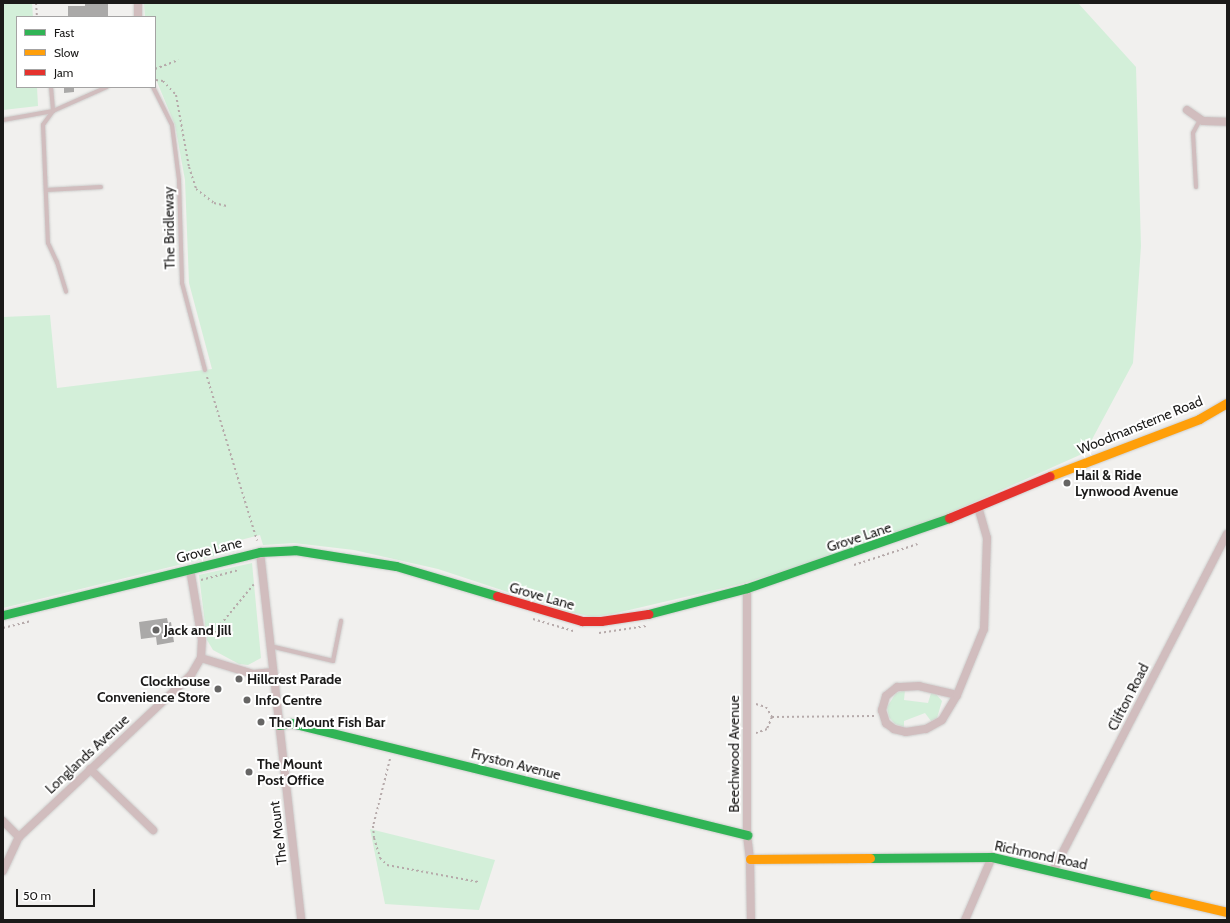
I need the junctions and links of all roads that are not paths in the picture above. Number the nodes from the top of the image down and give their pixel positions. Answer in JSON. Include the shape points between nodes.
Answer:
{"nodes":[{"id":1,"x":138,"y":3,"type":"edge"},
{"id":2,"x":138,"y":16,"type":"edge"},
{"id":3,"x":51,"y":88,"type":"edge"},
{"id":4,"x":105,"y":88,"type":"edge"},
{"id":5,"x":154,"y":88,"type":"edge"},
{"id":6,"x":1187,"y":110,"type":"dead end"},
{"id":7,"x":53,"y":111,"type":"junction"},
{"id":8,"x":3,"y":120,"type":"edge"},
{"id":9,"x":1200,"y":120,"type":"junction"},
{"id":10,"x":1227,"y":122,"type":"edge"},
{"id":11,"x":101,"y":187,"type":"dead end"},
{"id":12,"x":1196,"y":187,"type":"dead end"},
{"id":13,"x":46,"y":190,"type":"junction"},
{"id":14,"x":66,"y":292,"type":"dead end"},
{"id":15,"x":205,"y":370,"type":"road end"},
{"id":16,"x":1227,"y":403,"type":"edge"},
{"id":17,"x":1063,"y":471,"type":"joint"},
{"id":18,"x":978,"y":507,"type":"junction"},
{"id":19,"x":1227,"y":534,"type":"edge"},
{"id":20,"x":260,"y":552,"type":"junction"},
{"id":21,"x":190,"y":568,"type":"junction"},
{"id":22,"x":747,"y":588,"type":"junction"},
{"id":23,"x":3,"y":615,"type":"edge"},
{"id":24,"x":341,"y":621,"type":"dead end"},
{"id":25,"x":270,"y":646,"type":"junction"},
{"id":26,"x":201,"y":658,"type":"junction"},
{"id":27,"x":273,"y":672,"type":"junction"},
{"id":28,"x":957,"y":696,"type":"junction"},
{"id":29,"x":279,"y":725,"type":"junction"},
{"id":30,"x":90,"y":769,"type":"junction"},
{"id":31,"x":3,"y":821,"type":"edge"},
{"id":32,"x":153,"y":830,"type":"dead end"},
{"id":33,"x":747,"y":835,"type":"junction"},
{"id":34,"x":19,"y":837,"type":"junction"},
{"id":35,"x":992,"y":857,"type":"junction"},
{"id":36,"x":750,"y":859,"type":"junction"},
{"id":37,"x":3,"y":871,"type":"edge"},
{"id":38,"x":1053,"y":871,"type":"junction"},
{"id":39,"x":1227,"y":912,"type":"edge"},
{"id":40,"x":302,"y":920,"type":"edge"},
{"id":41,"x":751,"y":920,"type":"edge"},
{"id":42,"x":965,"y":920,"type":"edge"}],
"edges":[{"from":1,"to":2,"type":"street"},
{"from":3,"to":7,"type":"lane"},
{"from":4,"to":7,"type":"lane"},
{"from":5,"to":15,"type":"lane","name":"The Bridleway","via":[[172,125],[179,180],[182,283]]},
{"from":6,"to":9,"type":"street"},
{"from":7,"to":8,"type":"lane"},
{"from":7,"to":13,"type":"lane","via":[[43,125]]},
{"from":9,"to":10,"type":"street"},
{"from":9,"to":12,"type":"lane","via":[[1193,133]]},
{"from":11,"to":13,"type":"lane"},
{"from":13,"to":14,"type":"lane","via":[[48,244],[57,262]]},
{"from":16,"to":17,"type":"street","name":"Woodmansterne Road","via":[[1199,419]]},
{"from":17,"to":18,"type":"street","name":"Grove Lane"},
{"from":18,"to":22,"type":"street","name":"Grove Lane","via":[[866,550]]},
{"from":18,"to":28,"type":"street","via":[[987,538],[984,629]]},
{"from":19,"to":38,"type":"street","name":"Clifton Road"},
{"from":20,"to":21,"type":"street","name":"Grove Lane"},
{"from":20,"to":22,"type":"street","name":"Grove Lane","via":[[322,552],[396,566],[582,621],[601,621],[653,613]]},
{"from":20,"to":25,"type":"street","name":"The Mount"},
{"from":21,"to":23,"type":"street","name":"Grove Lane"},
{"from":21,"to":26,"type":"street","name":"Longlands Avenue","via":[[202,640]]},
{"from":22,"to":33,"type":"street","name":"Beechwood Avenue"},
{"from":24,"to":25,"type":"lane","via":[[333,661]]},
{"from":25,"to":27,"type":"street","name":"The Mount"},
{"from":26,"to":27,"type":"street","via":[[253,674]]},
{"from":26,"to":30,"type":"street","name":"Longlands Avenue","via":[[191,675]]},
{"from":27,"to":29,"type":"street","name":"The Mount"},
{"from":28,"to":28,"type":"street","via":[[942,720],[926,729],[906,732],[894,729],[886,723],[882,710],[886,696],[897,687],[919,686]]},
{"from":29,"to":33,"type":"street","name":"Fryston Avenue","via":[[291,723]]},
{"from":29,"to":40,"type":"street","name":"The Mount"},
{"from":30,"to":32,"type":"street"},
{"from":30,"to":34,"type":"street","name":"Longlands Avenue"},
{"from":31,"to":34,"type":"street"},
{"from":33,"to":36,"type":"street","name":"Beechwood Avenue"},
{"from":34,"to":37,"type":"street","name":"Longlands Avenue"},
{"from":35,"to":36,"type":"street","name":"Richmond Road"},
{"from":35,"to":38,"type":"street","name":"Richmond Road"},
{"from":35,"to":42,"type":"street"},
{"from":36,"to":41,"type":"street","name":"Beechwood Avenue"},
{"from":38,"to":39,"type":"street","name":"Richmond Road"}]}
